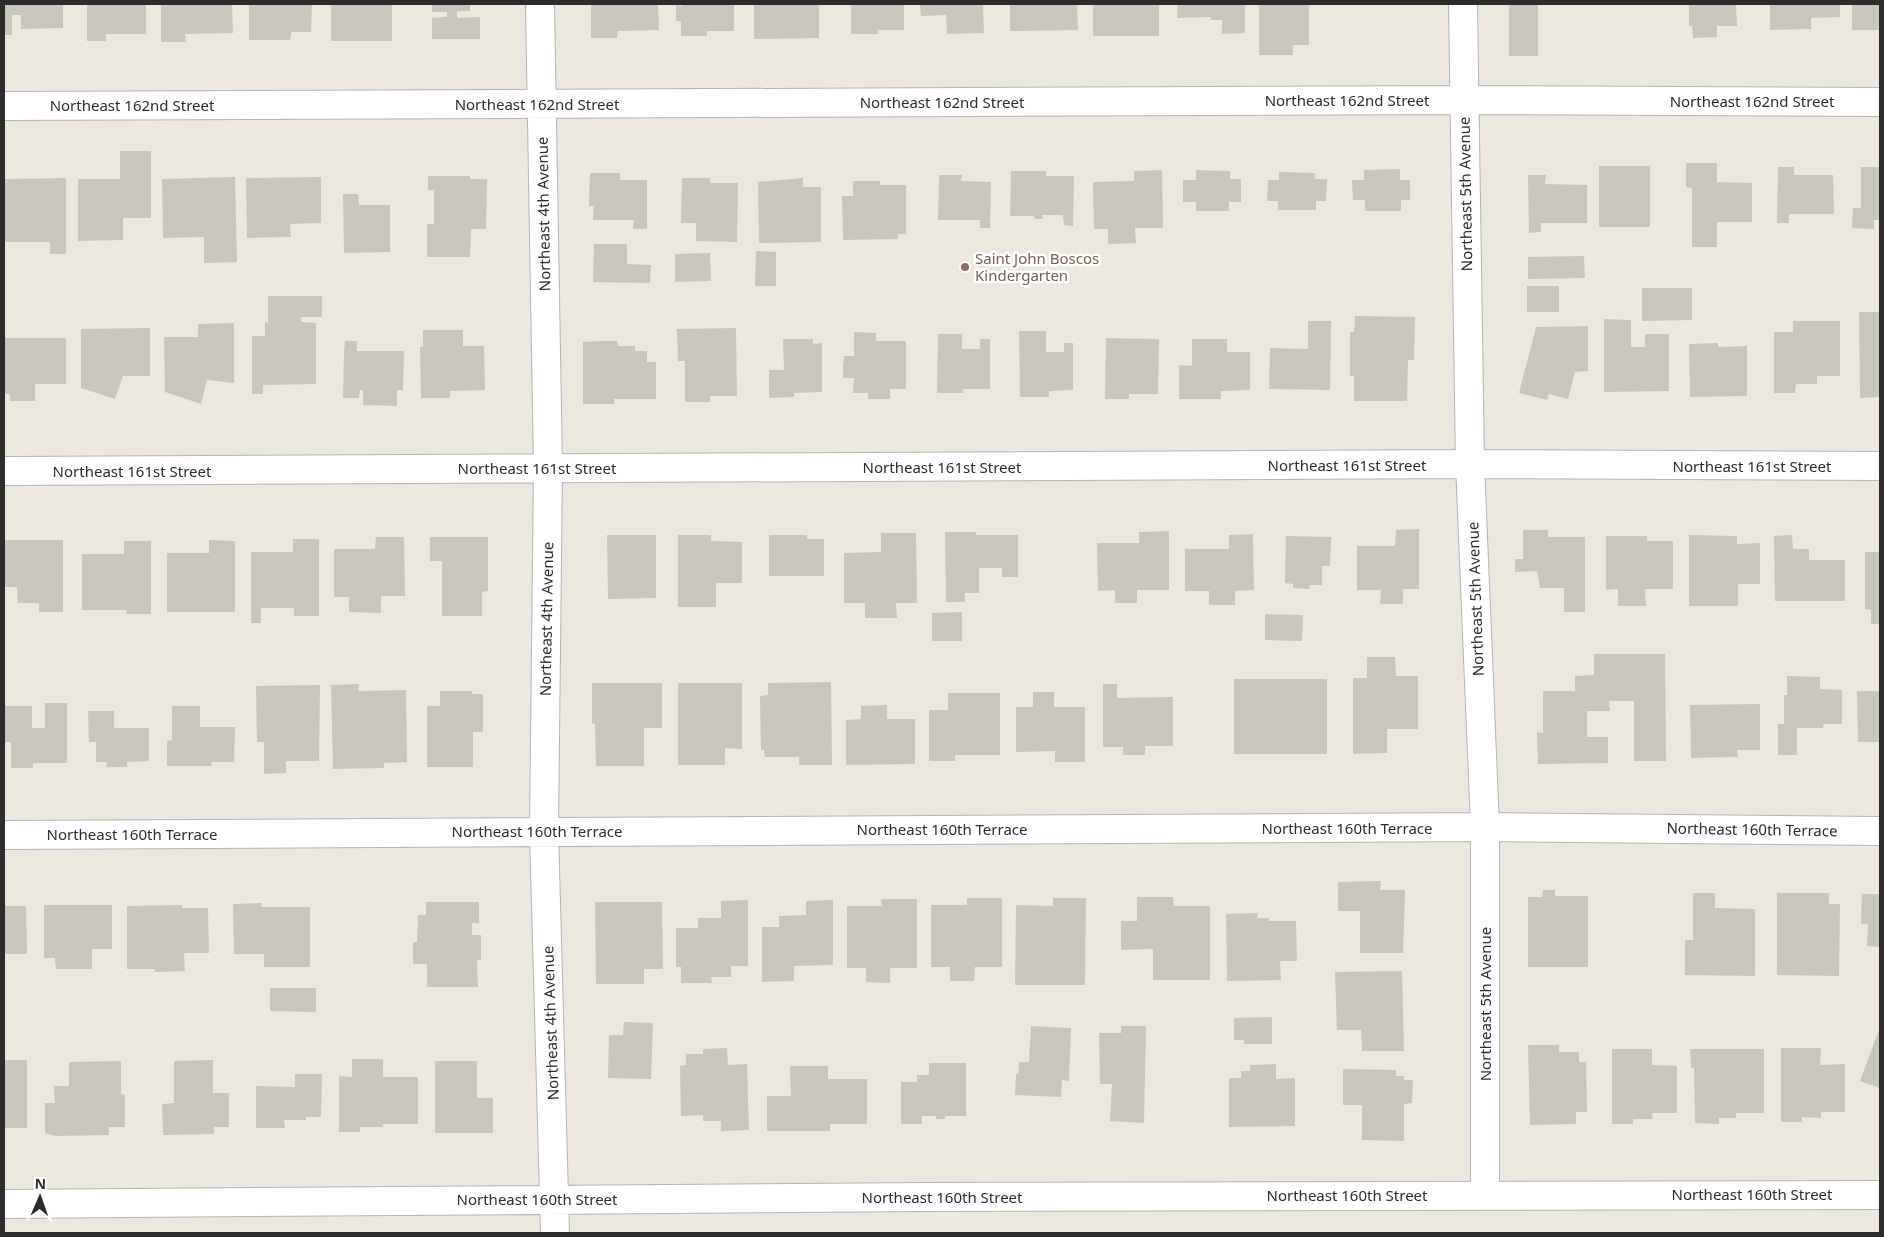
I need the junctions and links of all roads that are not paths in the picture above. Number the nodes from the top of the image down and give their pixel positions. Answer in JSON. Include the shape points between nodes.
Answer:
{"nodes":[{"id":1,"x":540,"y":4,"type":"edge"},
{"id":2,"x":1462,"y":4,"type":"edge"},
{"id":3,"x":1463,"y":100,"type":"junction"},
{"id":4,"x":1880,"y":102,"type":"edge"},
{"id":5,"x":541,"y":104,"type":"junction"},
{"id":6,"x":4,"y":106,"type":"edge"},
{"id":7,"x":1470,"y":464,"type":"junction"},
{"id":8,"x":1880,"y":466,"type":"edge"},
{"id":9,"x":548,"y":468,"type":"junction"},
{"id":10,"x":4,"y":472,"type":"edge"},
{"id":11,"x":1485,"y":827,"type":"junction"},
{"id":12,"x":1880,"y":830,"type":"edge"},
{"id":13,"x":544,"y":831,"type":"junction"},
{"id":14,"x":4,"y":835,"type":"edge"},
{"id":15,"x":1485,"y":1194,"type":"junction"},
{"id":16,"x":1880,"y":1195,"type":"edge"},
{"id":17,"x":555,"y":1198,"type":"junction"},
{"id":18,"x":4,"y":1204,"type":"edge"},
{"id":19,"x":555,"y":1233,"type":"edge"}],
"edges":[{"from":1,"to":5,"type":"street","name":"Northeast 4th Avenue"},
{"from":2,"to":3,"type":"street","name":"Northeast 5th Avenue"},
{"from":3,"to":4,"type":"street","name":"Northeast 162nd Street"},
{"from":3,"to":5,"type":"street","name":"Northeast 162nd Street"},
{"from":3,"to":7,"type":"street","name":"Northeast 5th Avenue"},
{"from":5,"to":6,"type":"street","name":"Northeast 162nd Street"},
{"from":5,"to":9,"type":"street","name":"Northeast 4th Avenue"},
{"from":7,"to":8,"type":"street","name":"Northeast 161st Street"},
{"from":7,"to":9,"type":"street","name":"Northeast 161st Street"},
{"from":7,"to":11,"type":"street","name":"Northeast 5th Avenue"},
{"from":9,"to":10,"type":"street","name":"Northeast 161st Street"},
{"from":9,"to":13,"type":"street","name":"Northeast 4th Avenue"},
{"from":11,"to":12,"type":"street","name":"Northeast 160th Terrace"},
{"from":11,"to":13,"type":"street","name":"Northeast 160th Terrace"},
{"from":11,"to":15,"type":"street","name":"Northeast 5th Avenue"},
{"from":13,"to":14,"type":"street","name":"Northeast 160th Terrace"},
{"from":13,"to":17,"type":"street","name":"Northeast 4th Avenue"},
{"from":15,"to":16,"type":"street","name":"Northeast 160th Street"},
{"from":15,"to":17,"type":"street","name":"Northeast 160th Street"},
{"from":17,"to":18,"type":"street","name":"Northeast 160th Street"},
{"from":17,"to":19,"type":"street","name":"Northeast 4th Avenue"}]}
